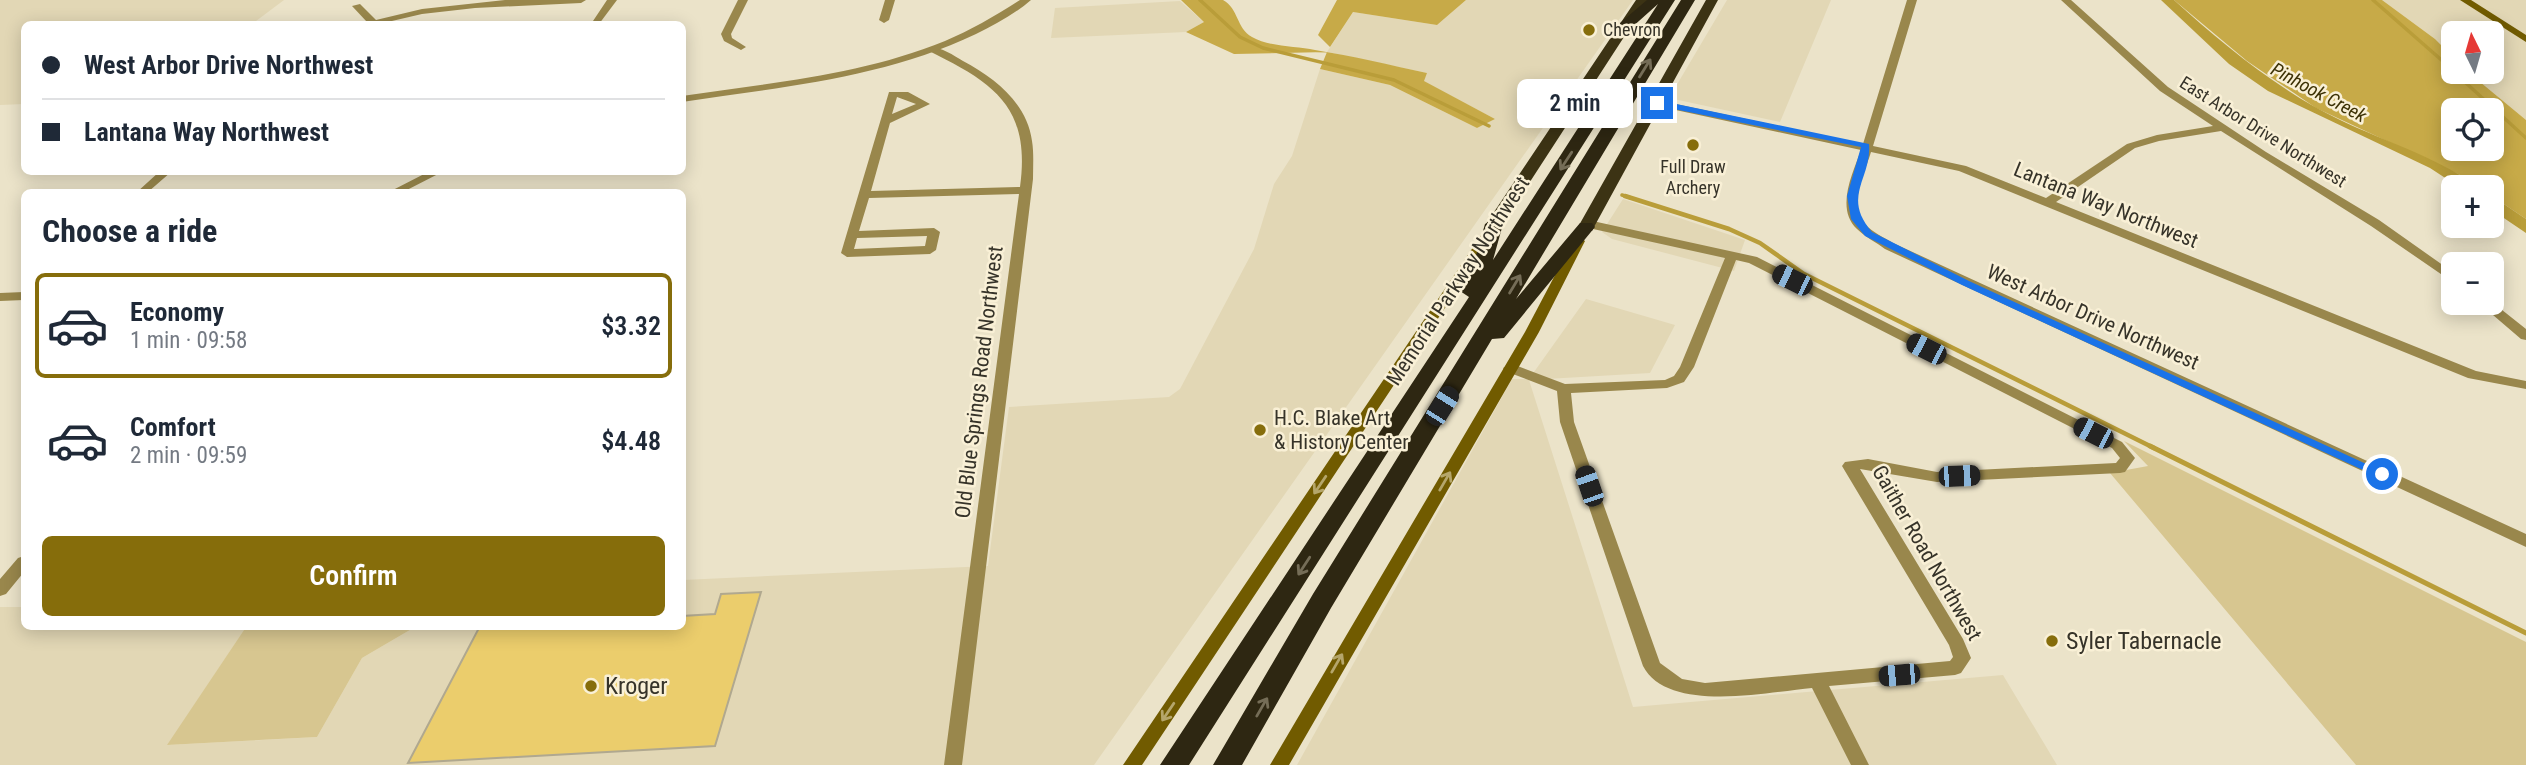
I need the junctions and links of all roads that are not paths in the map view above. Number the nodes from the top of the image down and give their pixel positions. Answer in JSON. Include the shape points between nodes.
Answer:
{"nodes":[{"id":1,"x":581,"y":0,"type":"edge"},
{"id":2,"x":612,"y":0,"type":"edge"},
{"id":3,"x":743,"y":0,"type":"edge"},
{"id":4,"x":890,"y":0,"type":"edge"},
{"id":5,"x":1026,"y":0,"type":"edge"},
{"id":6,"x":1642,"y":0,"type":"edge"},
{"id":7,"x":1655,"y":0,"type":"edge"},
{"id":8,"x":1668,"y":0,"type":"edge"},
{"id":9,"x":1688,"y":0,"type":"edge"},
{"id":10,"x":1712,"y":0,"type":"edge"},
{"id":11,"x":1912,"y":0,"type":"edge"},
{"id":12,"x":2066,"y":0,"type":"edge"},
{"id":13,"x":2465,"y":0,"type":"edge"},
{"id":14,"x":357,"y":6,"type":"dead end"},
{"id":15,"x":884,"y":20,"type":"dead end"},
{"id":16,"x":370,"y":21,"type":"edge"},
{"id":17,"x":382,"y":21,"type":"edge"},
{"id":18,"x":597,"y":21,"type":"edge"},
{"id":19,"x":1625,"y":26,"type":"junction"},
{"id":20,"x":2526,"y":39,"type":"edge"},
{"id":21,"x":741,"y":47,"type":"dead end"},
{"id":22,"x":932,"y":49,"type":"junction"},
{"id":23,"x":686,"y":98,"type":"edge"},
{"id":24,"x":1657,"y":103,"type":"junction"},
{"id":25,"x":888,"y":120,"type":"dead end"},
{"id":26,"x":2222,"y":128,"type":"junction"},
{"id":27,"x":1866,"y":146,"type":"junction"},
{"id":28,"x":162,"y":175,"type":"edge"},
{"id":29,"x":430,"y":175,"type":"edge"},
{"id":30,"x":145,"y":189,"type":"edge"},
{"id":31,"x":400,"y":189,"type":"edge"},
{"id":32,"x":1025,"y":190,"type":"junction"},
{"id":33,"x":865,"y":195,"type":"junction"},
{"id":34,"x":2048,"y":202,"type":"junction"},
{"id":35,"x":1494,"y":224,"type":"junction"},
{"id":36,"x":1587,"y":226,"type":"junction"},
{"id":37,"x":852,"y":235,"type":"junction"},
{"id":38,"x":1731,"y":257,"type":"junction"},
{"id":39,"x":2441,"y":270,"type":"edge"},
{"id":40,"x":21,"y":296,"type":"edge"},
{"id":41,"x":0,"y":297,"type":"edge"},
{"id":42,"x":2500,"y":315,"type":"edge"},
{"id":43,"x":2526,"y":336,"type":"edge"},
{"id":44,"x":1435,"y":366,"type":"junction"},
{"id":45,"x":1510,"y":368,"type":"junction"},
{"id":46,"x":1455,"y":384,"type":"junction"},
{"id":47,"x":2526,"y":385,"type":"edge"},
{"id":48,"x":1564,"y":389,"type":"junction"},
{"id":49,"x":2526,"y":541,"type":"edge"},
{"id":50,"x":21,"y":566,"type":"edge"},
{"id":51,"x":0,"y":590,"type":"edge"},
{"id":52,"x":1818,"y":681,"type":"junction"},
{"id":53,"x":953,"y":765,"type":"edge"},
{"id":54,"x":1132,"y":765,"type":"edge"},
{"id":55,"x":1174,"y":765,"type":"edge"},
{"id":56,"x":1227,"y":765,"type":"edge"},
{"id":57,"x":1279,"y":765,"type":"edge"},
{"id":58,"x":1860,"y":765,"type":"edge"}],
"edges":[{"from":1,"to":17,"type":"street","via":[[461,5]]},
{"from":2,"to":18,"type":"street"},
{"from":3,"to":21,"type":"street","via":[[726,34]]},
{"from":4,"to":15,"type":"street"},
{"from":5,"to":22,"type":"street","via":[[981,30]]},
{"from":6,"to":19,"type":"highway"},
{"from":7,"to":19,"type":"highway"},
{"from":8,"to":44,"type":"highway","name":"Memorial Parkway Northwest","one_way":true},
{"from":46,"to":9,"type":"highway","one_way":true},
{"from":10,"to":24,"type":"highway"},
{"from":11,"to":27,"type":"street","name":"West Arbor Drive Northwest"},
{"from":12,"to":26,"type":"street","name":"East Arbor Drive Northwest","via":[[2145,74]]},
{"from":13,"to":20,"type":"main road"},
{"from":14,"to":16,"type":"street"},
{"from":19,"to":35,"type":"highway","via":[[1546,139],[1533,167]]},
{"from":22,"to":23,"type":"street","via":[[868,68]]},
{"from":22,"to":32,"type":"street","name":"Old Blue Springs Road Northwest","via":[[979,74],[1019,114],[1027,138]]},
{"from":24,"to":27,"type":"street","name":"Lantana Way Northwest"},
{"from":24,"to":36,"type":"highway"},
{"from":25,"to":33,"type":"street"},
{"from":26,"to":34,"type":"street","via":[[2131,146]]},
{"from":26,"to":39,"type":"street","name":"East Arbor Drive Northwest"},
{"from":27,"to":34,"type":"street","name":"Lantana Way Northwest","via":[[1962,168]]},
{"from":27,"to":49,"type":"street","name":"West Arbor Drive Northwest","via":[[1852,196],[1856,219],[1868,234]]},
{"from":28,"to":30,"type":"street"},
{"from":29,"to":31,"type":"street"},
{"from":32,"to":33,"type":"street"},
{"from":32,"to":53,"type":"street","name":"Old Blue Springs Road Northwest"},
{"from":33,"to":37,"type":"street"},
{"from":34,"to":47,"type":"street","name":"Lantana Way Northwest","via":[[2473,375]]},
{"from":35,"to":44,"type":"highway","via":[[1482,267]]},
{"from":35,"to":54,"type":"main road","one_way":true},
{"from":36,"to":38,"type":"street","name":"Gaither Road Northwest"},
{"from":36,"to":45,"type":"main road"},
{"from":36,"to":46,"type":"highway"},
{"from":37,"to":37,"type":"street","via":[[920,233],[934,232],[930,250],[847,253]]},
{"from":38,"to":48,"type":"street","via":[[1679,379],[1667,384]]},
{"from":38,"to":52,"type":"street","name":"Gaither Road Northwest","via":[[1753,260],[1812,289],[2117,445],[2129,458],[2120,468],[1950,476],[1910,474],[1861,462],[1850,466],[1962,658],[1955,668],[1937,672]]},
{"from":40,"to":41,"type":"street"},
{"from":42,"to":43,"type":"street"},
{"from":44,"to":55,"type":"highway","name":"Memorial Parkway Northwest","one_way":true},
{"from":45,"to":48,"type":"street"},
{"from":57,"to":45,"type":"main road","one_way":true},
{"from":56,"to":46,"type":"highway","one_way":true},
{"from":48,"to":52,"type":"street","name":"Gaither Road Northwest","via":[[1567,422],[1652,666],[1664,679],[1704,690]]},
{"from":50,"to":51,"type":"street"},
{"from":52,"to":58,"type":"street"}]}
